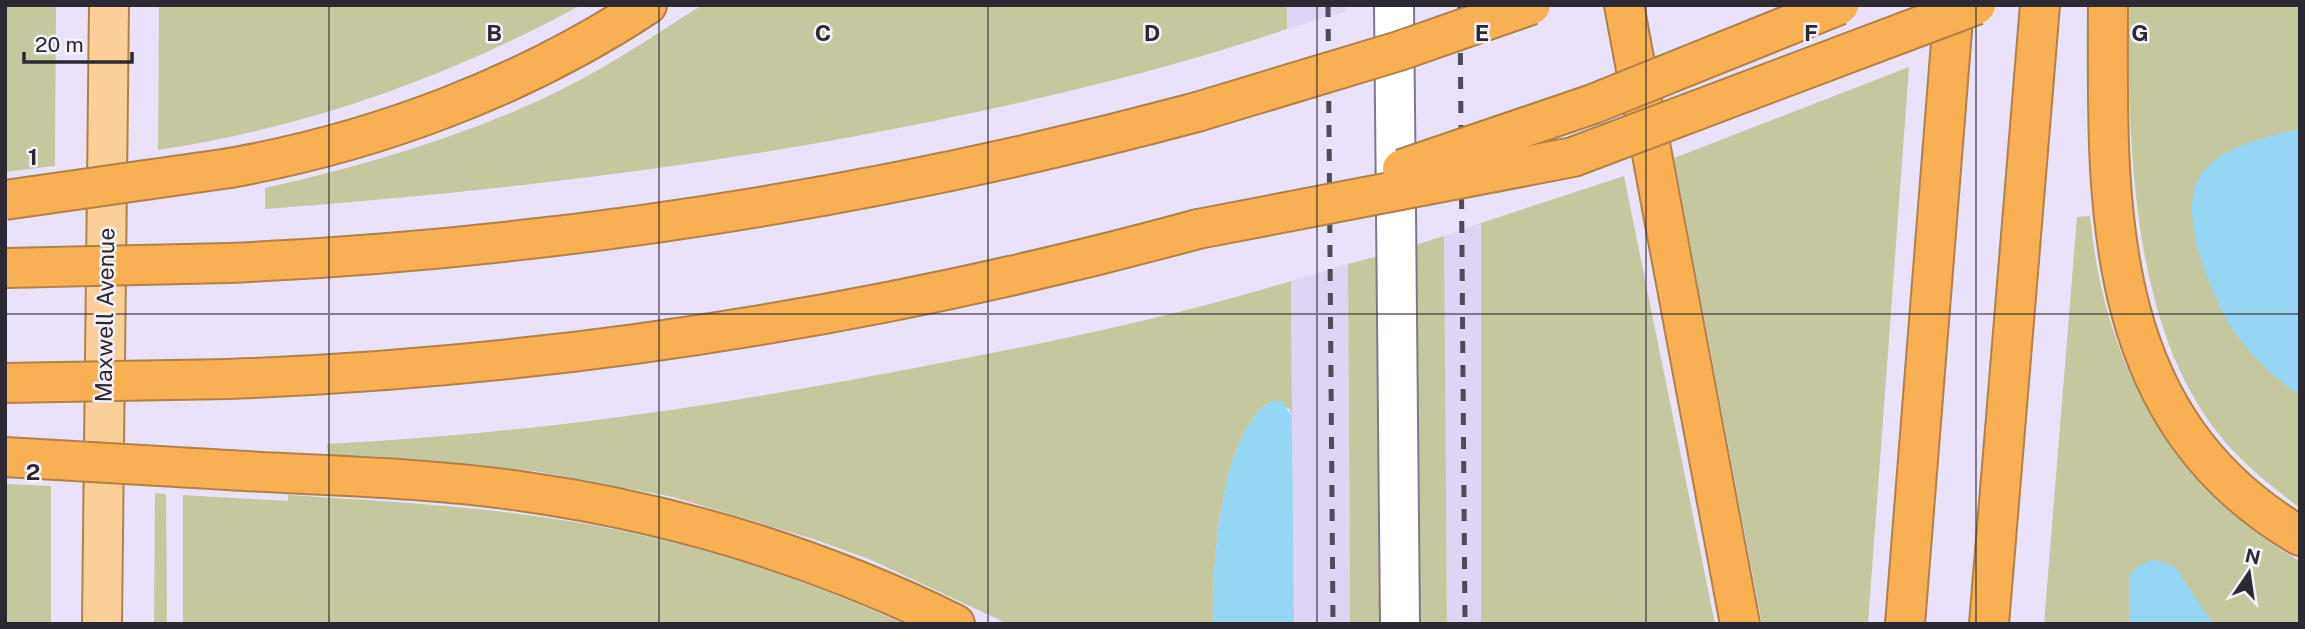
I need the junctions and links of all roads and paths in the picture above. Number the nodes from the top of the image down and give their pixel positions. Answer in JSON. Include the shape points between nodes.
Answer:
{"nodes":[{"id":1,"x":109,"y":5,"type":"edge"},
{"id":2,"x":647,"y":5,"type":"edge"},
{"id":3,"x":1394,"y":5,"type":"edge"},
{"id":4,"x":1531,"y":5,"type":"edge"},
{"id":5,"x":1624,"y":5,"type":"edge"},
{"id":6,"x":1839,"y":5,"type":"edge"},
{"id":7,"x":1954,"y":5,"type":"edge"},
{"id":8,"x":1976,"y":5,"type":"edge"},
{"id":9,"x":2040,"y":5,"type":"edge"},
{"id":10,"x":2108,"y":5,"type":"edge"},
{"id":11,"x":5,"y":200,"type":"edge"},
{"id":12,"x":1198,"y":229,"type":"junction"},
{"id":13,"x":5,"y":268,"type":"edge"},
{"id":14,"x":5,"y":383,"type":"edge"},
{"id":15,"x":5,"y":457,"type":"edge"},
{"id":16,"x":2300,"y":536,"type":"edge"},
{"id":17,"x":102,"y":624,"type":"edge"},
{"id":18,"x":955,"y":624,"type":"edge"},
{"id":19,"x":1400,"y":624,"type":"edge"},
{"id":20,"x":1740,"y":624,"type":"edge"},
{"id":21,"x":1905,"y":624,"type":"edge"},
{"id":22,"x":1989,"y":624,"type":"edge"}],
"edges":[{"from":1,"to":17,"type":"main road","name":"Maxwell Avenue"},
{"from":2,"to":11,"type":"highway","bridge":true,"via":[[557,56],[454,103],[351,140],[230,168]]},
{"from":3,"to":19,"type":"lane"},
{"from":4,"to":13,"type":"highway","bridge":true,"via":[[1198,112],[998,161],[754,209],[505,244],[229,263]]},
{"from":5,"to":20,"type":"highway"},
{"from":6,"to":12,"type":"highway","bridge":true,"via":[[1525,128]]},
{"from":7,"to":21,"type":"highway"},
{"from":8,"to":12,"type":"highway","bridge":true,"via":[[1573,157]]},
{"from":9,"to":22,"type":"highway"},
{"from":10,"to":16,"type":"highway","via":[[2113,217],[2122,284],[2135,331],[2168,405],[2207,458],[2255,505]]},
{"from":12,"to":14,"type":"highway","bridge":true,"via":[[1006,277],[714,332],[475,362],[228,379]]},
{"from":15,"to":18,"type":"highway","bridge":true,"via":[[472,485],[620,508],[718,532],[807,561]]}]}
